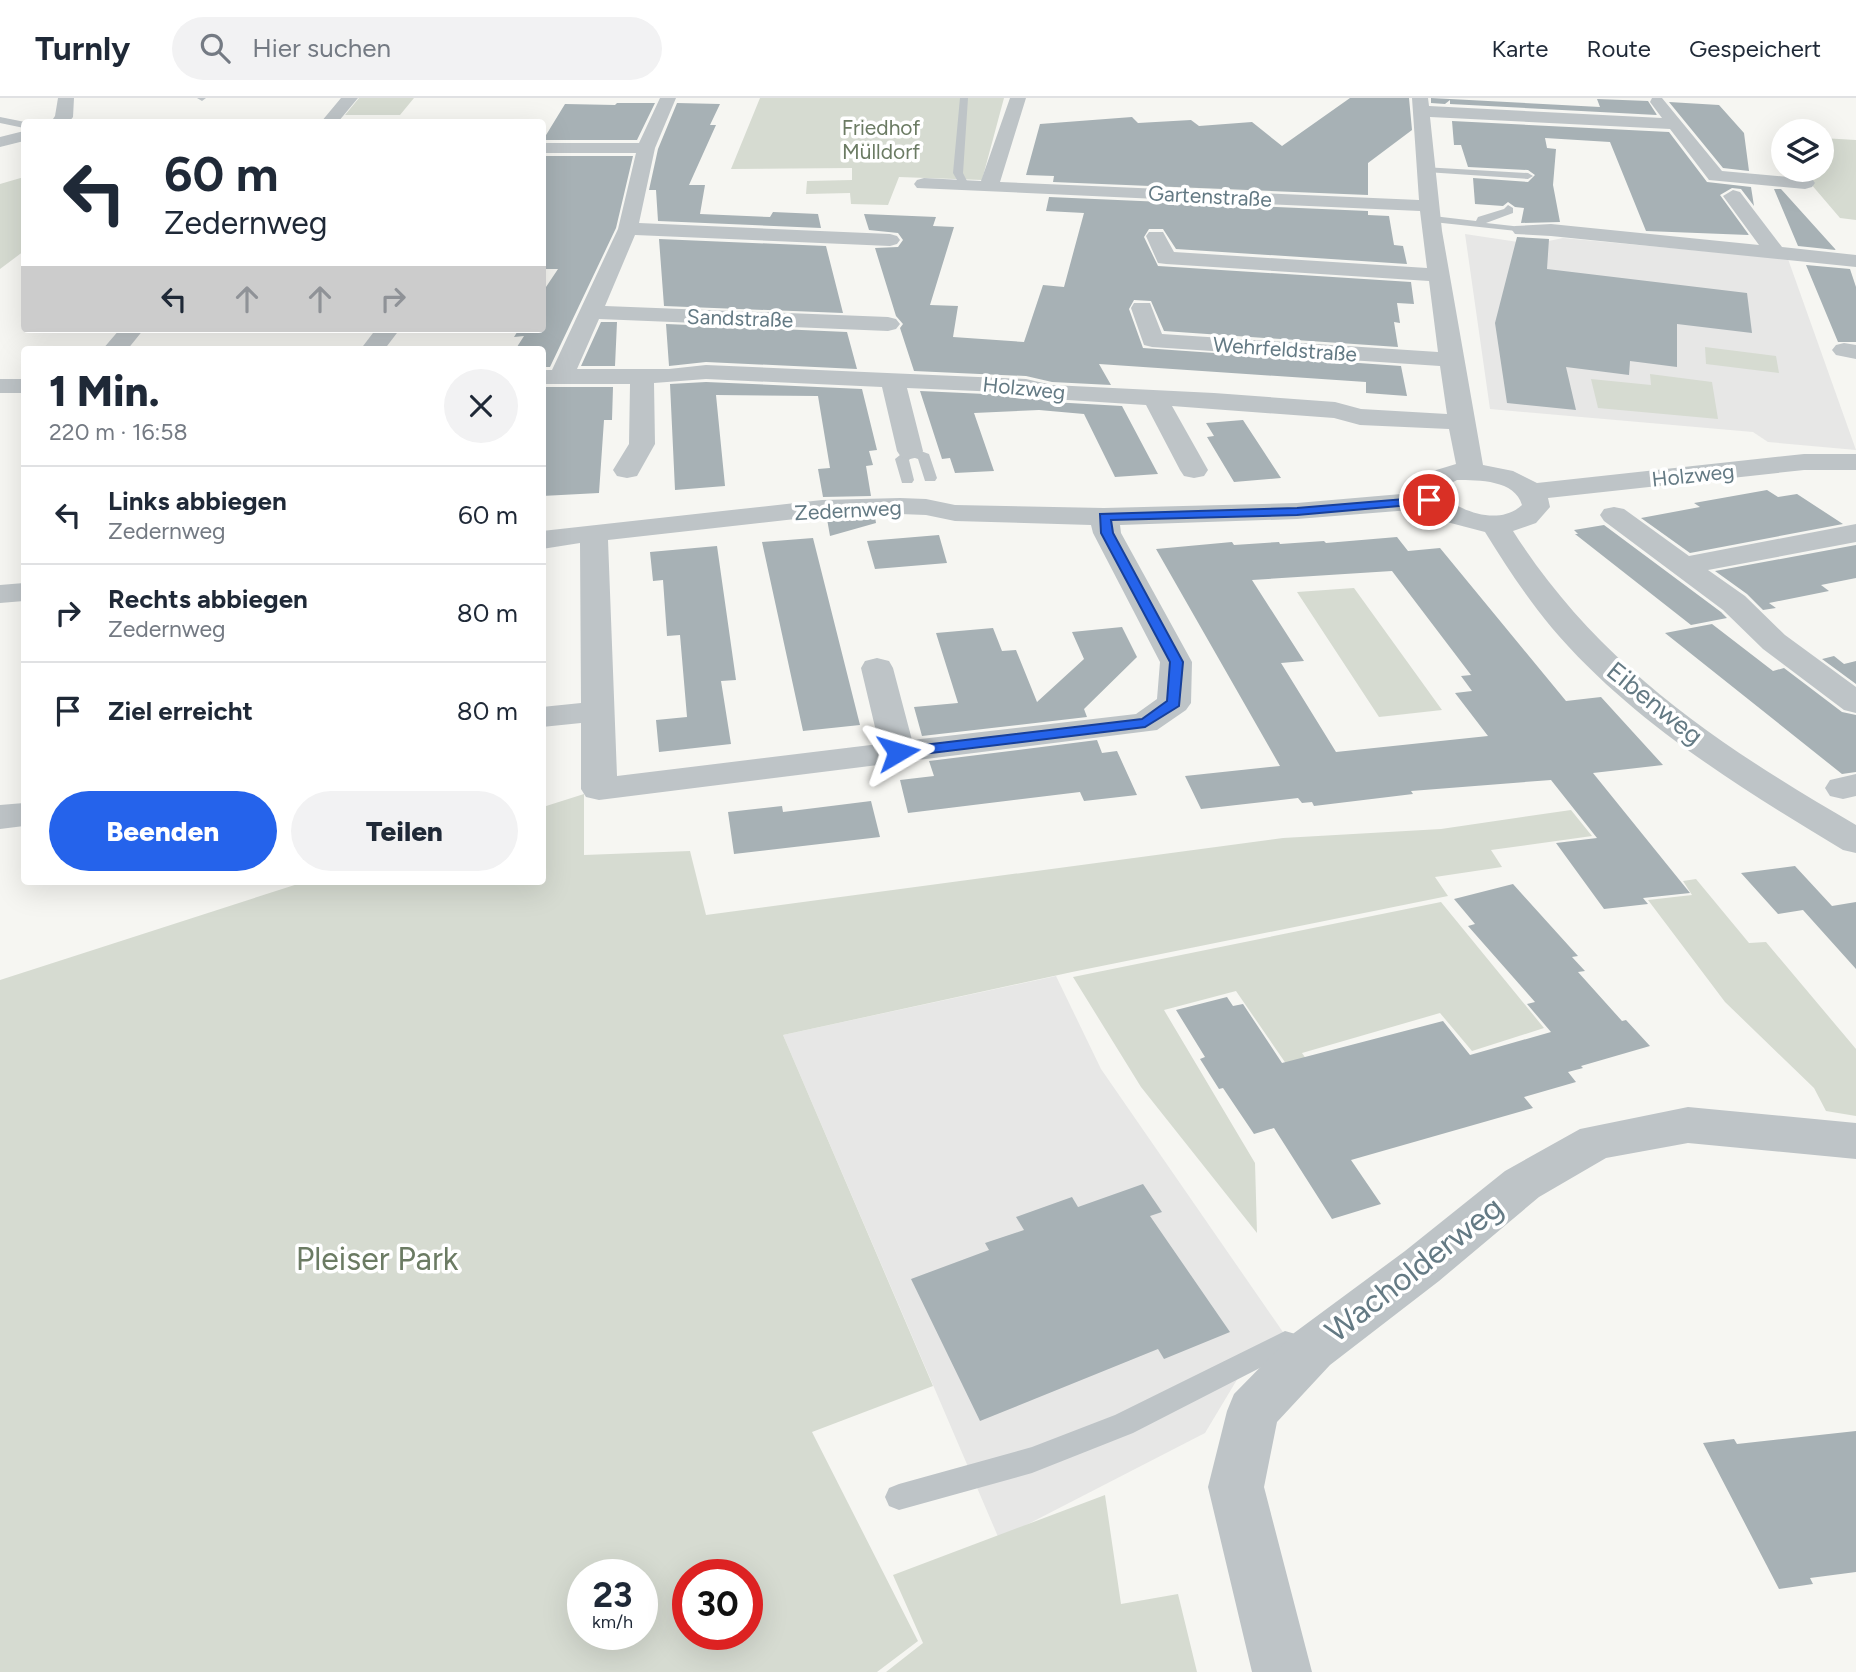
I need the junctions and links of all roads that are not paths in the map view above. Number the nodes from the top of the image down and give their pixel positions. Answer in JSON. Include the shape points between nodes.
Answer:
{"nodes":[{"id":1,"x":66,"y":98,"type":"edge"},
{"id":2,"x":350,"y":98,"type":"edge"},
{"id":3,"x":668,"y":98,"type":"edge"},
{"id":4,"x":964,"y":98,"type":"edge"},
{"id":5,"x":1018,"y":98,"type":"edge"},
{"id":6,"x":1655,"y":98,"type":"edge"},
{"id":7,"x":1421,"y":104,"type":"edge"},
{"id":8,"x":62,"y":119,"type":"edge"},
{"id":9,"x":332,"y":119,"type":"edge"},
{"id":10,"x":0,"y":120,"type":"edge"},
{"id":11,"x":21,"y":124,"type":"edge"},
{"id":12,"x":1675,"y":124,"type":"junction"},
{"id":13,"x":21,"y":137,"type":"edge"},
{"id":14,"x":0,"y":142,"type":"edge"},
{"id":15,"x":546,"y":148,"type":"edge"},
{"id":16,"x":646,"y":148,"type":"junction"},
{"id":17,"x":1426,"y":169,"type":"junction"},
{"id":18,"x":1528,"y":176,"type":"dead end"},
{"id":19,"x":1805,"y":183,"type":"dead end"},
{"id":20,"x":924,"y":184,"type":"dead end"},
{"id":21,"x":964,"y":185,"type":"junction"},
{"id":22,"x":989,"y":186,"type":"junction"},
{"id":23,"x":1733,"y":195,"type":"dead end"},
{"id":24,"x":1508,"y":208,"type":"dead end"},
{"id":25,"x":1432,"y":213,"type":"junction"},
{"id":26,"x":1481,"y":224,"type":"junction"},
{"id":27,"x":628,"y":229,"type":"junction"},
{"id":28,"x":1522,"y":230,"type":"joint"},
{"id":29,"x":1156,"y":236,"type":"dead end"},
{"id":30,"x":890,"y":240,"type":"dead end"},
{"id":31,"x":1776,"y":253,"type":"junction"},
{"id":32,"x":1856,"y":261,"type":"edge"},
{"id":33,"x":1440,"y":275,"type":"junction"},
{"id":34,"x":1142,"y":308,"type":"dead end"},
{"id":35,"x":592,"y":312,"type":"junction"},
{"id":36,"x":888,"y":324,"type":"dead end"},
{"id":37,"x":1452,"y":360,"type":"junction"},
{"id":38,"x":642,"y":374,"type":"junction"},
{"id":39,"x":552,"y":377,"type":"edge"},
{"id":40,"x":892,"y":379,"type":"junction"},
{"id":41,"x":0,"y":386,"type":"edge"},
{"id":42,"x":21,"y":386,"type":"edge"},
{"id":43,"x":1155,"y":398,"type":"junction"},
{"id":44,"x":1461,"y":422,"type":"junction"},
{"id":45,"x":910,"y":451,"type":"junction"},
{"id":46,"x":1856,"y":462,"type":"edge"},
{"id":47,"x":627,"y":470,"type":"dead end"},
{"id":48,"x":1194,"y":470,"type":"dead end"},
{"id":49,"x":1471,"y":471,"type":"junction"},
{"id":50,"x":930,"y":478,"type":"dead end"},
{"id":51,"x":907,"y":480,"type":"dead end"},
{"id":52,"x":1531,"y":492,"type":"junction"},
{"id":53,"x":1429,"y":500,"type":"junction"},
{"id":54,"x":1614,"y":515,"type":"dead end"},
{"id":55,"x":1104,"y":517,"type":"junction"},
{"id":56,"x":1494,"y":523,"type":"junction"},
{"id":57,"x":1856,"y":533,"type":"edge"},
{"id":58,"x":593,"y":535,"type":"junction"},
{"id":59,"x":546,"y":540,"type":"edge"},
{"id":60,"x":1683,"y":566,"type":"junction"},
{"id":61,"x":21,"y":592,"type":"edge"},
{"id":62,"x":0,"y":594,"type":"edge"},
{"id":63,"x":877,"y":668,"type":"dead end"},
{"id":64,"x":1856,"y":703,"type":"edge"},
{"id":65,"x":596,"y":711,"type":"junction"},
{"id":66,"x":546,"y":716,"type":"edge"},
{"id":67,"x":898,"y":752,"type":"junction"},
{"id":68,"x":21,"y":815,"type":"edge"},
{"id":69,"x":0,"y":817,"type":"edge"},
{"id":70,"x":1856,"y":841,"type":"edge"},
{"id":71,"x":1856,"y":1141,"type":"edge"},
{"id":72,"x":1312,"y":1349,"type":"junction"},
{"id":73,"x":900,"y":1497,"type":"dead end"},
{"id":74,"x":1282,"y":1672,"type":"edge"}],
"edges":[{"from":1,"to":8,"type":"street"},
{"from":2,"to":9,"type":"street"},
{"from":3,"to":16,"type":"street"},
{"from":4,"to":21,"type":"lane","via":[[958,173]]},
{"from":5,"to":22,"type":"street"},
{"from":6,"to":12,"type":"street"},
{"from":7,"to":12,"type":"street"},
{"from":7,"to":17,"type":"street"},
{"from":10,"to":11,"type":"lane"},
{"from":12,"to":19,"type":"street","via":[[1716,176]]},
{"from":13,"to":14,"type":"street"},
{"from":15,"to":16,"type":"street"},
{"from":16,"to":27,"type":"street"},
{"from":17,"to":18,"type":"lane"},
{"from":17,"to":25,"type":"street"},
{"from":20,"to":21,"type":"street","name":"Gartenstraße"},
{"from":21,"to":22,"type":"street","name":"Gartenstraße"},
{"from":22,"to":25,"type":"street","name":"Gartenstraße"},
{"from":23,"to":31,"type":"street"},
{"from":24,"to":26,"type":"lane","via":[[1482,219]]},
{"from":25,"to":26,"type":"lane"},
{"from":25,"to":33,"type":"street"},
{"from":26,"to":28,"type":"lane"},
{"from":27,"to":30,"type":"street"},
{"from":27,"to":35,"type":"street"},
{"from":28,"to":31,"type":"street"},
{"from":29,"to":33,"type":"street","via":[[1167,258]]},
{"from":31,"to":32,"type":"street"},
{"from":33,"to":37,"type":"street"},
{"from":34,"to":37,"type":"street","name":"Wehrfeldstraße","via":[[1152,340]]},
{"from":35,"to":36,"type":"street","name":"Sandstraße"},
{"from":35,"to":39,"type":"street"},
{"from":37,"to":44,"type":"street"},
{"from":38,"to":39,"type":"street","name":"Holzweg"},
{"from":38,"to":40,"type":"street","name":"Holzweg"},
{"from":38,"to":47,"type":"street","via":[[642,444]]},
{"from":40,"to":43,"type":"street","name":"Holzweg"},
{"from":40,"to":45,"type":"street"},
{"from":41,"to":42,"type":"street"},
{"from":43,"to":44,"type":"street","name":"Holzweg"},
{"from":43,"to":48,"type":"street"},
{"from":44,"to":49,"type":"street"},
{"from":45,"to":50,"type":"lane","via":[[924,457]]},
{"from":45,"to":51,"type":"lane","via":[[902,459]]},
{"from":46,"to":52,"type":"street","name":"Holzweg","via":[[1804,462]]},
{"from":49,"to":52,"type":"street","via":[[1508,478]]},
{"from":49,"to":53,"type":"street","via":[[1430,481],[1426,489]]},
{"from":52,"to":56,"type":"street","via":[[1536,507],[1531,514]]},
{"from":53,"to":55,"type":"street","name":"Zedernweg","via":[[1297,511]]},
{"from":53,"to":56,"type":"street","via":[[1455,516]]},
{"from":54,"to":60,"type":"street"},
{"from":55,"to":58,"type":"street","name":"Zedernweg","via":[[956,513],[900,506],[822,508]]},
{"from":55,"to":67,"type":"street","via":[[1107,533],[1176,662],[1174,703],[1145,723]]},
{"from":56,"to":70,"type":"street","name":"Eibenweg","via":[[1536,590],[1584,644],[1648,702],[1717,753]]},
{"from":57,"to":60,"type":"street"},
{"from":58,"to":59,"type":"street","name":"Zedernweg"},
{"from":58,"to":65,"type":"street"},
{"from":60,"to":64,"type":"street"},
{"from":61,"to":62,"type":"street"},
{"from":63,"to":67,"type":"street"},
{"from":65,"to":66,"type":"street"},
{"from":65,"to":67,"type":"street","via":[[599,789]]},
{"from":68,"to":69,"type":"street"},
{"from":71,"to":72,"type":"street","name":"Wacholderweg","via":[[1688,1125],[1596,1142],[1522,1184]]},
{"from":72,"to":73,"type":"lane","via":[[1285,1342],[1124,1424],[1032,1460]]},
{"from":72,"to":74,"type":"street","name":"Wacholderweg","via":[[1253,1411],[1236,1487]]}]}
